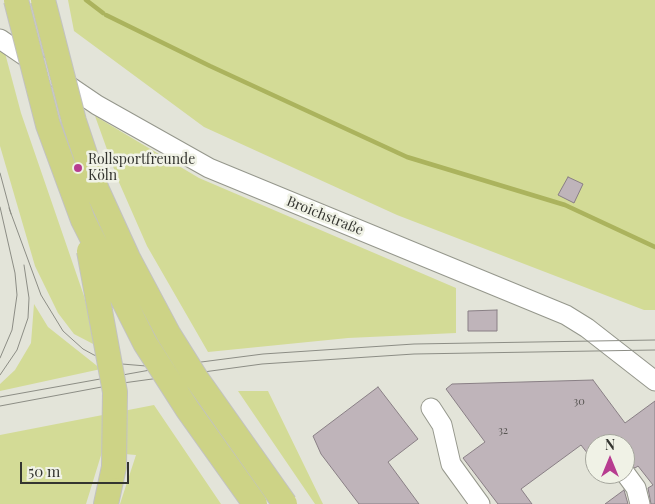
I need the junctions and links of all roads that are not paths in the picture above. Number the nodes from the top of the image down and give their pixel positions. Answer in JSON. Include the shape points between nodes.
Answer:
{"nodes":[{"id":1,"x":16,"y":0,"type":"edge"},
{"id":2,"x":43,"y":0,"type":"edge"},
{"id":3,"x":0,"y":39,"type":"edge"},
{"id":4,"x":83,"y":220,"type":"junction"},
{"id":5,"x":655,"y":381,"type":"edge"},
{"id":6,"x":431,"y":408,"type":"dead end"},
{"id":7,"x":633,"y":484,"type":"edge"},
{"id":8,"x":106,"y":504,"type":"edge"},
{"id":9,"x":255,"y":504,"type":"edge"},
{"id":10,"x":285,"y":504,"type":"edge"},
{"id":11,"x":480,"y":504,"type":"edge"},
{"id":12,"x":640,"y":504,"type":"edge"}],
"edges":[{"from":1,"to":4,"type":"main road","bridge":true,"via":[[48,125]]},
{"from":2,"to":10,"type":"main road","bridge":true,"via":[[74,121],[97,190],[128,258],[196,378]]},
{"from":3,"to":5,"type":"street","name":"Broichstraße","via":[[97,105],[209,168],[566,315]]},
{"from":4,"to":8,"type":"main road","bridge":true,"via":[[112,367],[116,418],[114,467]]},
{"from":4,"to":9,"type":"main road","bridge":true,"via":[[145,343]]},
{"from":6,"to":11,"type":"street","via":[[442,425],[451,464]]},
{"from":7,"to":12,"type":"street"}]}
